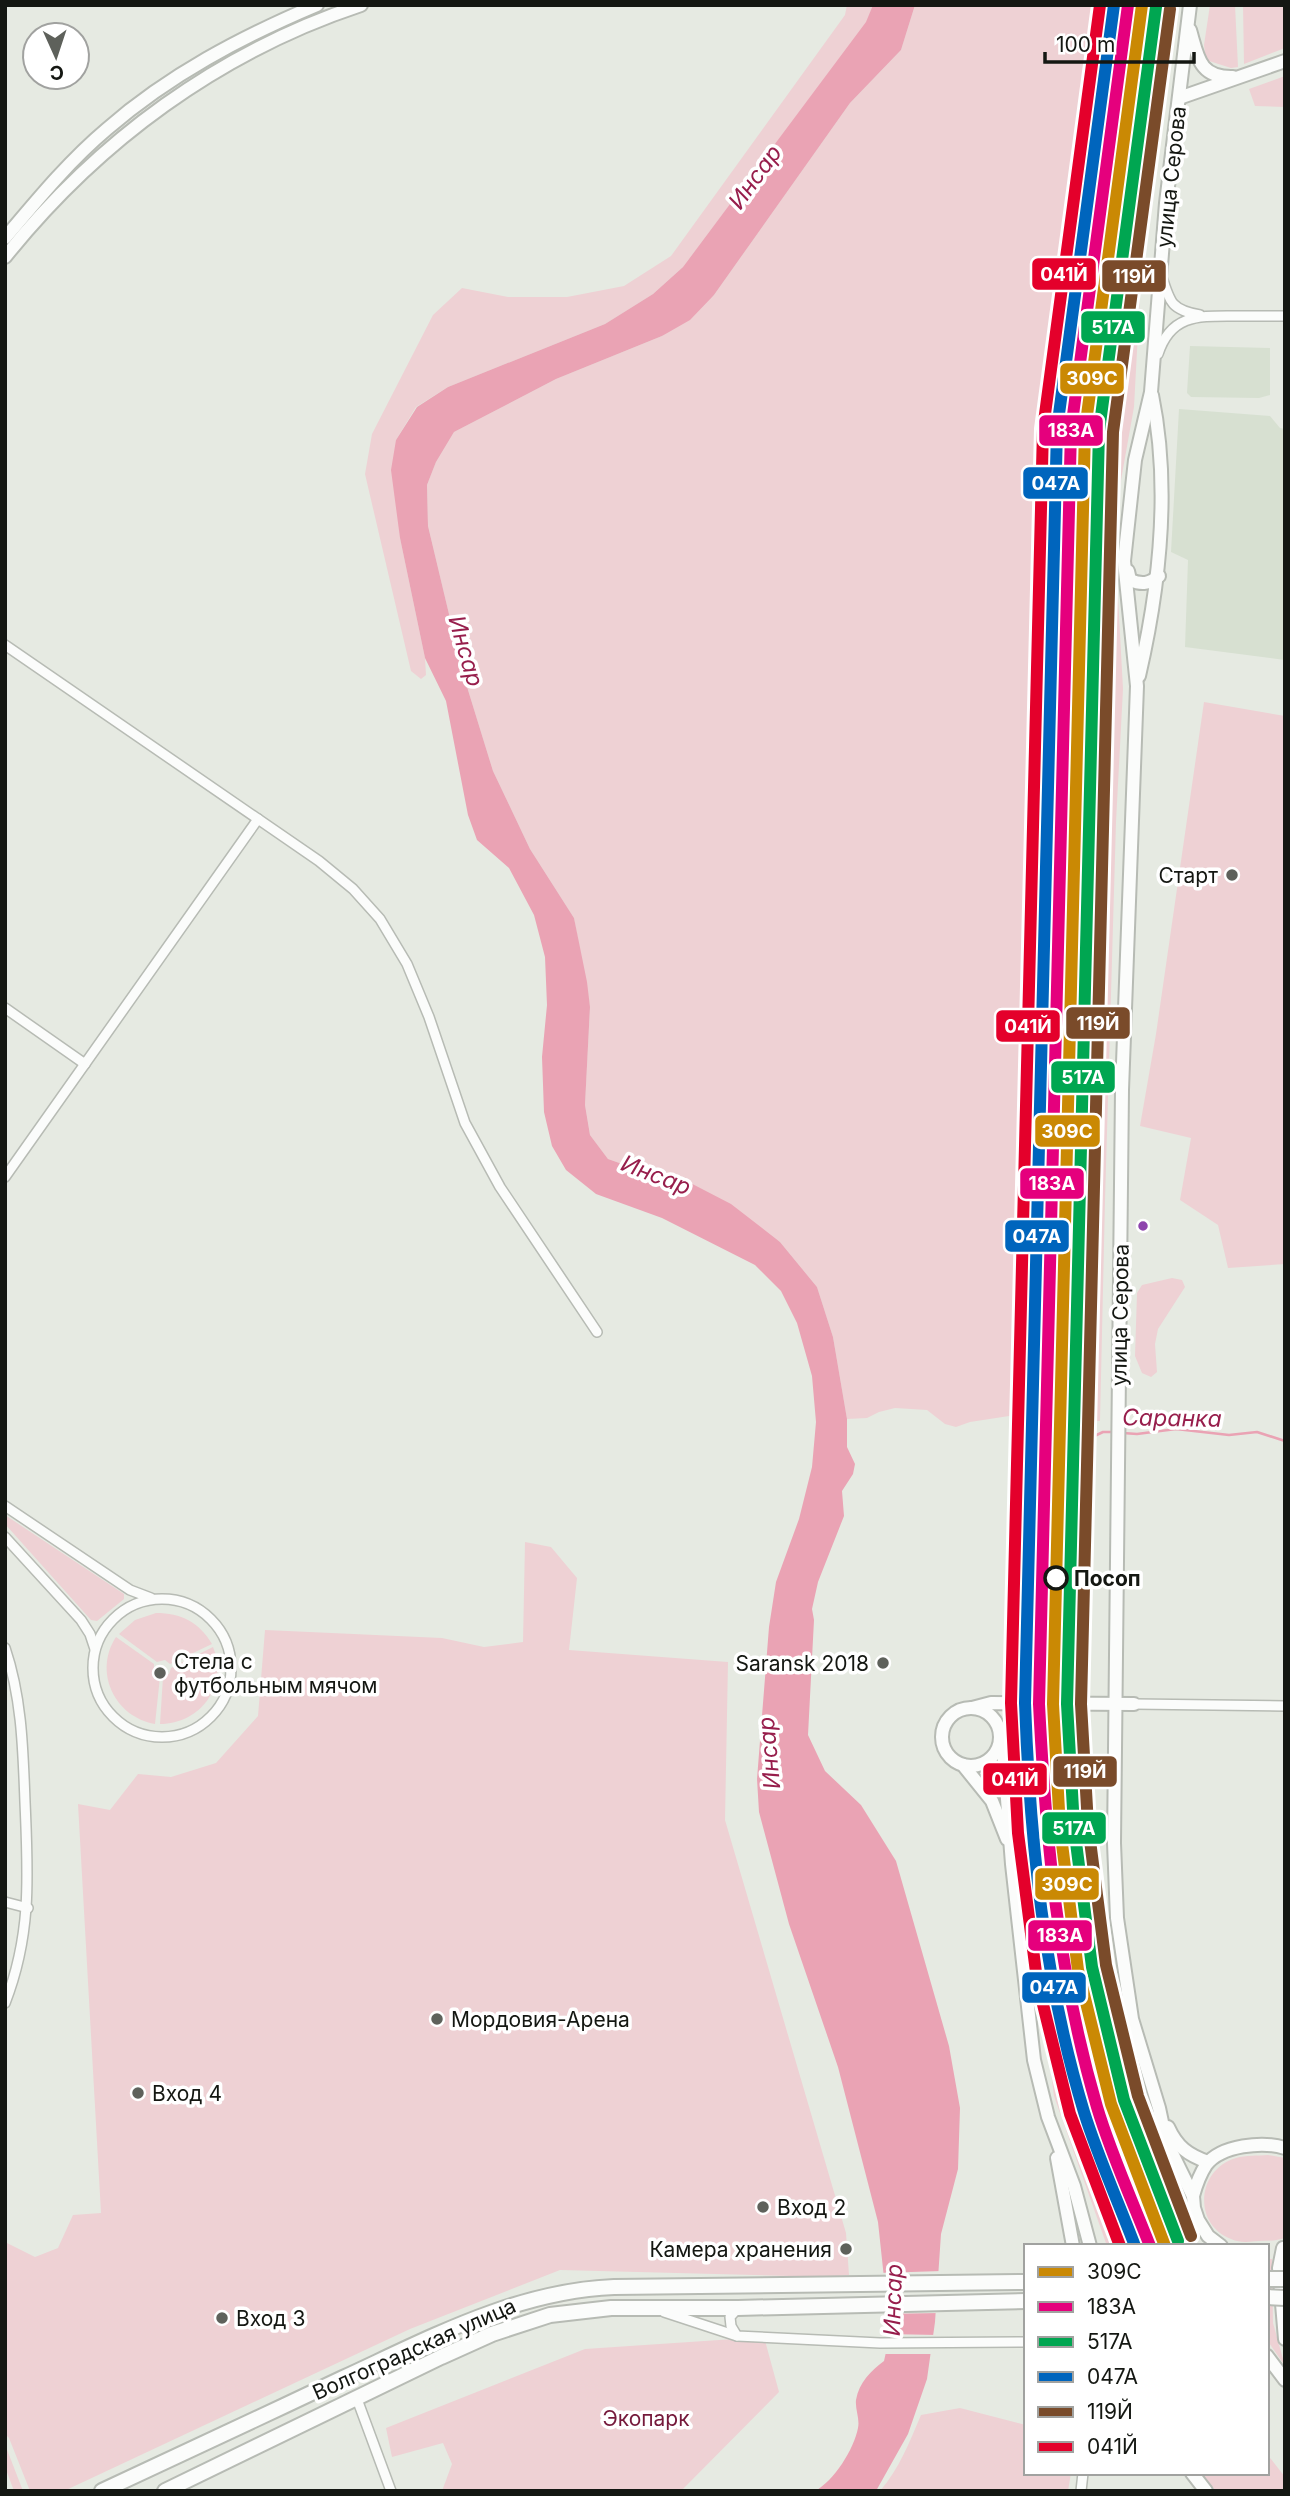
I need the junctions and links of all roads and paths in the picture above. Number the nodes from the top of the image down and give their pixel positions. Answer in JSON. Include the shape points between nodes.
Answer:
{"nodes":[{"id":1,"x":317,"y":5,"type":"edge"},
{"id":2,"x":361,"y":5,"type":"edge"},
{"id":3,"x":1190,"y":5,"type":"edge"},
{"id":4,"x":1188,"y":23,"type":"junction"},
{"id":5,"x":1285,"y":61,"type":"edge"},
{"id":6,"x":1240,"y":77,"type":"junction"},
{"id":7,"x":1211,"y":87,"type":"junction"},
{"id":8,"x":1179,"y":98,"type":"junction"},
{"id":9,"x":1175,"y":131,"type":"junction"},
{"id":10,"x":5,"y":238,"type":"edge"},
{"id":11,"x":5,"y":257,"type":"edge"},
{"id":12,"x":1161,"y":272,"type":"junction"},
{"id":13,"x":1202,"y":316,"type":"junction"},
{"id":14,"x":1285,"y":316,"type":"edge"},
{"id":15,"x":1153,"y":371,"type":"junction"},
{"id":16,"x":1151,"y":392,"type":"junction"},
{"id":17,"x":1124,"y":561,"type":"junction"},
{"id":18,"x":1159,"y":576,"type":"junction"},
{"id":19,"x":5,"y":645,"type":"edge"},
{"id":20,"x":1136,"y":685,"type":"junction"},
{"id":21,"x":258,"y":819,"type":"junction"},
{"id":22,"x":5,"y":1008,"type":"edge"},
{"id":23,"x":85,"y":1064,"type":"junction"},
{"id":24,"x":5,"y":1177,"type":"edge"},
{"id":25,"x":597,"y":1332,"type":"dead end"},
{"id":26,"x":5,"y":1506,"type":"edge"},
{"id":27,"x":5,"y":1537,"type":"edge"},
{"id":28,"x":156,"y":1599,"type":"junction"},
{"id":29,"x":5,"y":1648,"type":"edge"},
{"id":30,"x":95,"y":1650,"type":"junction"},
{"id":31,"x":1014,"y":1704,"type":"junction"},
{"id":32,"x":1115,"y":1704,"type":"junction"},
{"id":33,"x":1134,"y":1704,"type":"joint"},
{"id":34,"x":1285,"y":1706,"type":"edge"},
{"id":35,"x":968,"y":1709,"type":"junction"},
{"id":36,"x":999,"y":1734,"type":"junction"},
{"id":37,"x":963,"y":1765,"type":"junction"},
{"id":38,"x":1011,"y":1849,"type":"junction"},
{"id":39,"x":5,"y":1902,"type":"edge"},
{"id":40,"x":28,"y":1908,"type":"junction"},
{"id":41,"x":9,"y":1983,"type":"edge"},
{"id":42,"x":5,"y":2003,"type":"edge"},
{"id":43,"x":1159,"y":2108,"type":"junction"},
{"id":44,"x":1052,"y":2130,"type":"junction"},
{"id":45,"x":1285,"y":2148,"type":"edge"},
{"id":46,"x":1208,"y":2162,"type":"junction"},
{"id":47,"x":1193,"y":2196,"type":"junction"},
{"id":48,"x":1073,"y":2244,"type":"edge"},
{"id":49,"x":1089,"y":2244,"type":"edge"},
{"id":50,"x":1221,"y":2244,"type":"edge"},
{"id":51,"x":1280,"y":2248,"type":"edge"},
{"id":52,"x":1024,"y":2282,"type":"edge"},
{"id":53,"x":1024,"y":2301,"type":"edge"},
{"id":54,"x":738,"y":2308,"type":"junction"},
{"id":55,"x":655,"y":2309,"type":"junction"},
{"id":56,"x":737,"y":2336,"type":"junction"},
{"id":57,"x":1285,"y":2339,"type":"edge"},
{"id":58,"x":1024,"y":2342,"type":"edge"},
{"id":59,"x":1269,"y":2359,"type":"edge"},
{"id":60,"x":1285,"y":2379,"type":"edge"},
{"id":61,"x":320,"y":2389,"type":"junction"},
{"id":62,"x":357,"y":2399,"type":"junction"},
{"id":63,"x":324,"y":2414,"type":"junction"},
{"id":64,"x":263,"y":2416,"type":"junction"},
{"id":65,"x":277,"y":2438,"type":"junction"},
{"id":66,"x":1194,"y":2475,"type":"edge"},
{"id":67,"x":102,"y":2491,"type":"edge"},
{"id":68,"x":165,"y":2491,"type":"edge"},
{"id":69,"x":391,"y":2491,"type":"edge"},
{"id":70,"x":1206,"y":2491,"type":"edge"}],
"edges":[{"from":1,"to":10,"type":"street","via":[[226,47],[145,98],[49,185]]},
{"from":2,"to":11,"type":"street","via":[[235,60],[148,115],[70,183]]},
{"from":3,"to":4,"type":"street","name":"улица Серова"},
{"from":4,"to":6,"type":"street","via":[[1205,70],[1223,78]]},
{"from":4,"to":8,"type":"street","name":"улица Серова"},
{"from":5,"to":6,"type":"street"},
{"from":6,"to":7,"type":"street"},
{"from":7,"to":8,"type":"street"},
{"from":7,"to":9,"type":"street","via":[[1190,104]]},
{"from":8,"to":9,"type":"street","name":"улица Серова"},
{"from":9,"to":12,"type":"street","name":"улица Серова"},
{"from":12,"to":13,"type":"street","via":[[1175,307]]},
{"from":12,"to":15,"type":"street","name":"улица Серова"},
{"from":13,"to":14,"type":"street"},
{"from":13,"to":15,"type":"street","via":[[1172,328],[1161,343]]},
{"from":15,"to":16,"type":"street","name":"улица Серова"},
{"from":16,"to":17,"type":"street","name":"улица Серова","via":[[1135,460]]},
{"from":16,"to":18,"type":"street","name":"улица Серова","via":[[1161,478]]},
{"from":17,"to":18,"type":"street","via":[[1130,580],[1139,584]]},
{"from":17,"to":20,"type":"street","name":"улица Серова"},
{"from":18,"to":20,"type":"street","name":"улица Серова"},
{"from":19,"to":21,"type":"street"},
{"from":20,"to":32,"type":"street","name":"улица Серова","via":[[1122,1090]]},
{"from":21,"to":23,"type":"street"},
{"from":21,"to":25,"type":"street","via":[[319,861],[380,919],[407,964],[465,1123],[500,1187]]},
{"from":22,"to":23,"type":"street"},
{"from":23,"to":24,"type":"street"},
{"from":26,"to":28,"type":"street","via":[[130,1590]]},
{"from":27,"to":30,"type":"street","via":[[81,1620]]},
{"from":28,"to":30,"type":"street","via":[[122,1611]]},
{"from":28,"to":30,"type":"street","via":[[182,1602],[206,1614],[229,1647],[229,1688],[207,1721],[170,1737],[130,1730],[102,1702],[93,1676]]},
{"from":29,"to":40,"type":"street","via":[[22,1728]]},
{"from":31,"to":32,"type":"street"},
{"from":31,"to":35,"type":"street"},
{"from":31,"to":36,"type":"street","via":[[1002,1716]]},
{"from":32,"to":33,"type":"street"},
{"from":32,"to":43,"type":"street","name":"улица Серова","via":[[1117,1918],[1132,2019]]},
{"from":33,"to":34,"type":"street"},
{"from":35,"to":36,"type":"street","via":[[992,1717]]},
{"from":35,"to":37,"type":"street","via":[[947,1721],[942,1738],[947,1754]]},
{"from":36,"to":37,"type":"street","via":[[988,1761]]},
{"from":36,"to":38,"type":"street"},
{"from":37,"to":38,"type":"street","via":[[992,1801]]},
{"from":38,"to":44,"type":"street","via":[[1028,2023]]},
{"from":39,"to":40,"type":"street"},
{"from":40,"to":41,"type":"street"},
{"from":41,"to":42,"type":"street"},
{"from":43,"to":46,"type":"street","name":"улица Серова","via":[[1180,2147]]},
{"from":43,"to":47,"type":"street","name":"улица Серова","via":[[1166,2141]]},
{"from":44,"to":48,"type":"street"},
{"from":44,"to":49,"type":"street"},
{"from":45,"to":46,"type":"street","via":[[1244,2146]]},
{"from":46,"to":47,"type":"street"},
{"from":47,"to":50,"type":"street","name":"улица Серова","via":[[1198,2220]]},
{"from":51,"to":57,"type":"street"},
{"from":52,"to":61,"type":"main road","name":"Волгоградская улица","via":[[614,2287],[546,2295],[479,2317]]},
{"from":53,"to":54,"type":"main road","name":"Волгоградская улица"},
{"from":54,"to":55,"type":"main road","name":"Волгоградская улица"},
{"from":54,"to":56,"type":"street","via":[[730,2317]]},
{"from":55,"to":56,"type":"street"},
{"from":55,"to":62,"type":"main road","name":"Волгоградская улица","via":[[574,2311],[540,2318],[492,2334]]},
{"from":56,"to":58,"type":"street","via":[[880,2343]]},
{"from":59,"to":60,"type":"street"},
{"from":61,"to":63,"type":"main road","via":[[315,2404]]},
{"from":61,"to":64,"type":"main road","name":"Волгоградская улица"},
{"from":62,"to":63,"type":"main road","name":"Волгоградская улица"},
{"from":62,"to":69,"type":"street"},
{"from":63,"to":65,"type":"main road","name":"Волгоградская улица"},
{"from":64,"to":65,"type":"main road","via":[[278,2423]]},
{"from":64,"to":67,"type":"main road","name":"Волгоградская улица"},
{"from":65,"to":68,"type":"main road","name":"Волгоградская улица"},
{"from":66,"to":70,"type":"street"}]}
